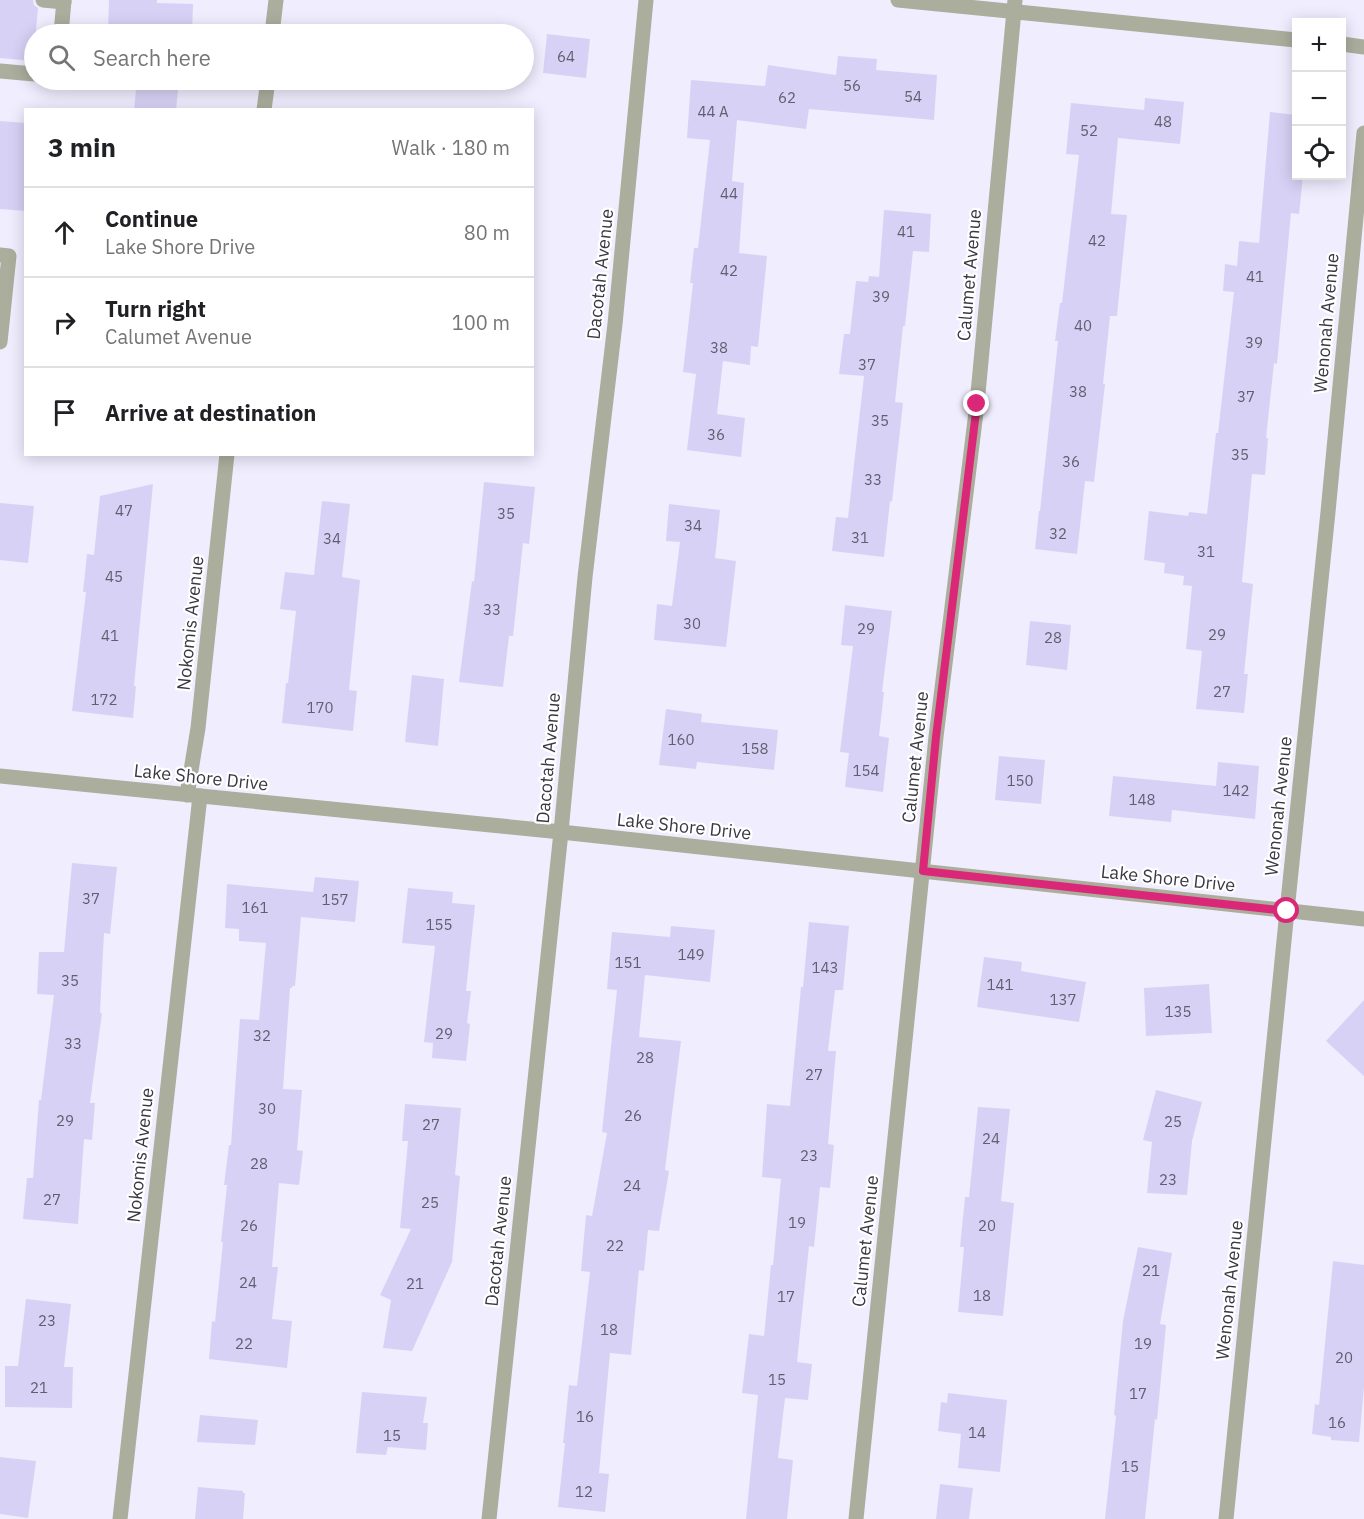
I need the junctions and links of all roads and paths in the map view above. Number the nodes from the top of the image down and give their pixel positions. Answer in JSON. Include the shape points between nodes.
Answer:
{"nodes":[{"id":1,"x":43,"y":0,"type":"edge"},
{"id":2,"x":276,"y":0,"type":"edge"},
{"id":3,"x":646,"y":0,"type":"edge"},
{"id":4,"x":898,"y":0,"type":"edge"},
{"id":5,"x":64,"y":1,"type":"edge"},
{"id":6,"x":1014,"y":6,"type":"edge"},
{"id":7,"x":62,"y":24,"type":"edge"},
{"id":8,"x":273,"y":24,"type":"edge"},
{"id":9,"x":1292,"y":40,"type":"edge"},
{"id":10,"x":1346,"y":45,"type":"edge"},
{"id":11,"x":1364,"y":47,"type":"edge"},
{"id":12,"x":0,"y":71,"type":"edge"},
{"id":13,"x":24,"y":73,"type":"edge"},
{"id":14,"x":267,"y":90,"type":"edge"},
{"id":15,"x":264,"y":108,"type":"edge"},
{"id":16,"x":1364,"y":133,"type":"edge"},
{"id":17,"x":0,"y":255,"type":"edge"},
{"id":18,"x":0,"y":342,"type":"edge"},
{"id":19,"x":227,"y":456,"type":"edge"},
{"id":20,"x":0,"y":776,"type":"edge"},
{"id":21,"x":194,"y":796,"type":"junction"},
{"id":22,"x":561,"y":832,"type":"junction"},
{"id":23,"x":923,"y":871,"type":"junction"},
{"id":24,"x":1287,"y":911,"type":"junction"},
{"id":25,"x":1364,"y":919,"type":"edge"},
{"id":26,"x":120,"y":1519,"type":"edge"},
{"id":27,"x":489,"y":1519,"type":"edge"},
{"id":28,"x":856,"y":1519,"type":"edge"},
{"id":29,"x":1226,"y":1519,"type":"edge"}],
"edges":[{"from":1,"to":5,"type":"street"},
{"from":2,"to":8,"type":"street"},
{"from":3,"to":22,"type":"street","name":"Dacotah Avenue"},
{"from":4,"to":6,"type":"street"},
{"from":5,"to":7,"type":"street"},
{"from":6,"to":9,"type":"street"},
{"from":6,"to":23,"type":"street","name":"Calumet Avenue","via":[[977,404]]},
{"from":10,"to":11,"type":"street"},
{"from":12,"to":13,"type":"street"},
{"from":14,"to":15,"type":"street"},
{"from":16,"to":24,"type":"street","name":"Wenonah Avenue"},
{"from":17,"to":18,"type":"street","via":[[9,256]]},
{"from":19,"to":21,"type":"street","name":"Nokomis Avenue"},
{"from":20,"to":21,"type":"street","name":"Lake Shore Drive"},
{"from":21,"to":22,"type":"street","name":"Lake Shore Drive"},
{"from":21,"to":26,"type":"street","name":"Nokomis Avenue"},
{"from":22,"to":23,"type":"street","name":"Lake Shore Drive"},
{"from":22,"to":27,"type":"street","name":"Dacotah Avenue"},
{"from":23,"to":24,"type":"street","name":"Lake Shore Drive"},
{"from":23,"to":28,"type":"street","name":"Calumet Avenue"},
{"from":24,"to":25,"type":"street","name":"Lake Shore Drive"},
{"from":24,"to":29,"type":"street","name":"Wenonah Avenue"}]}
